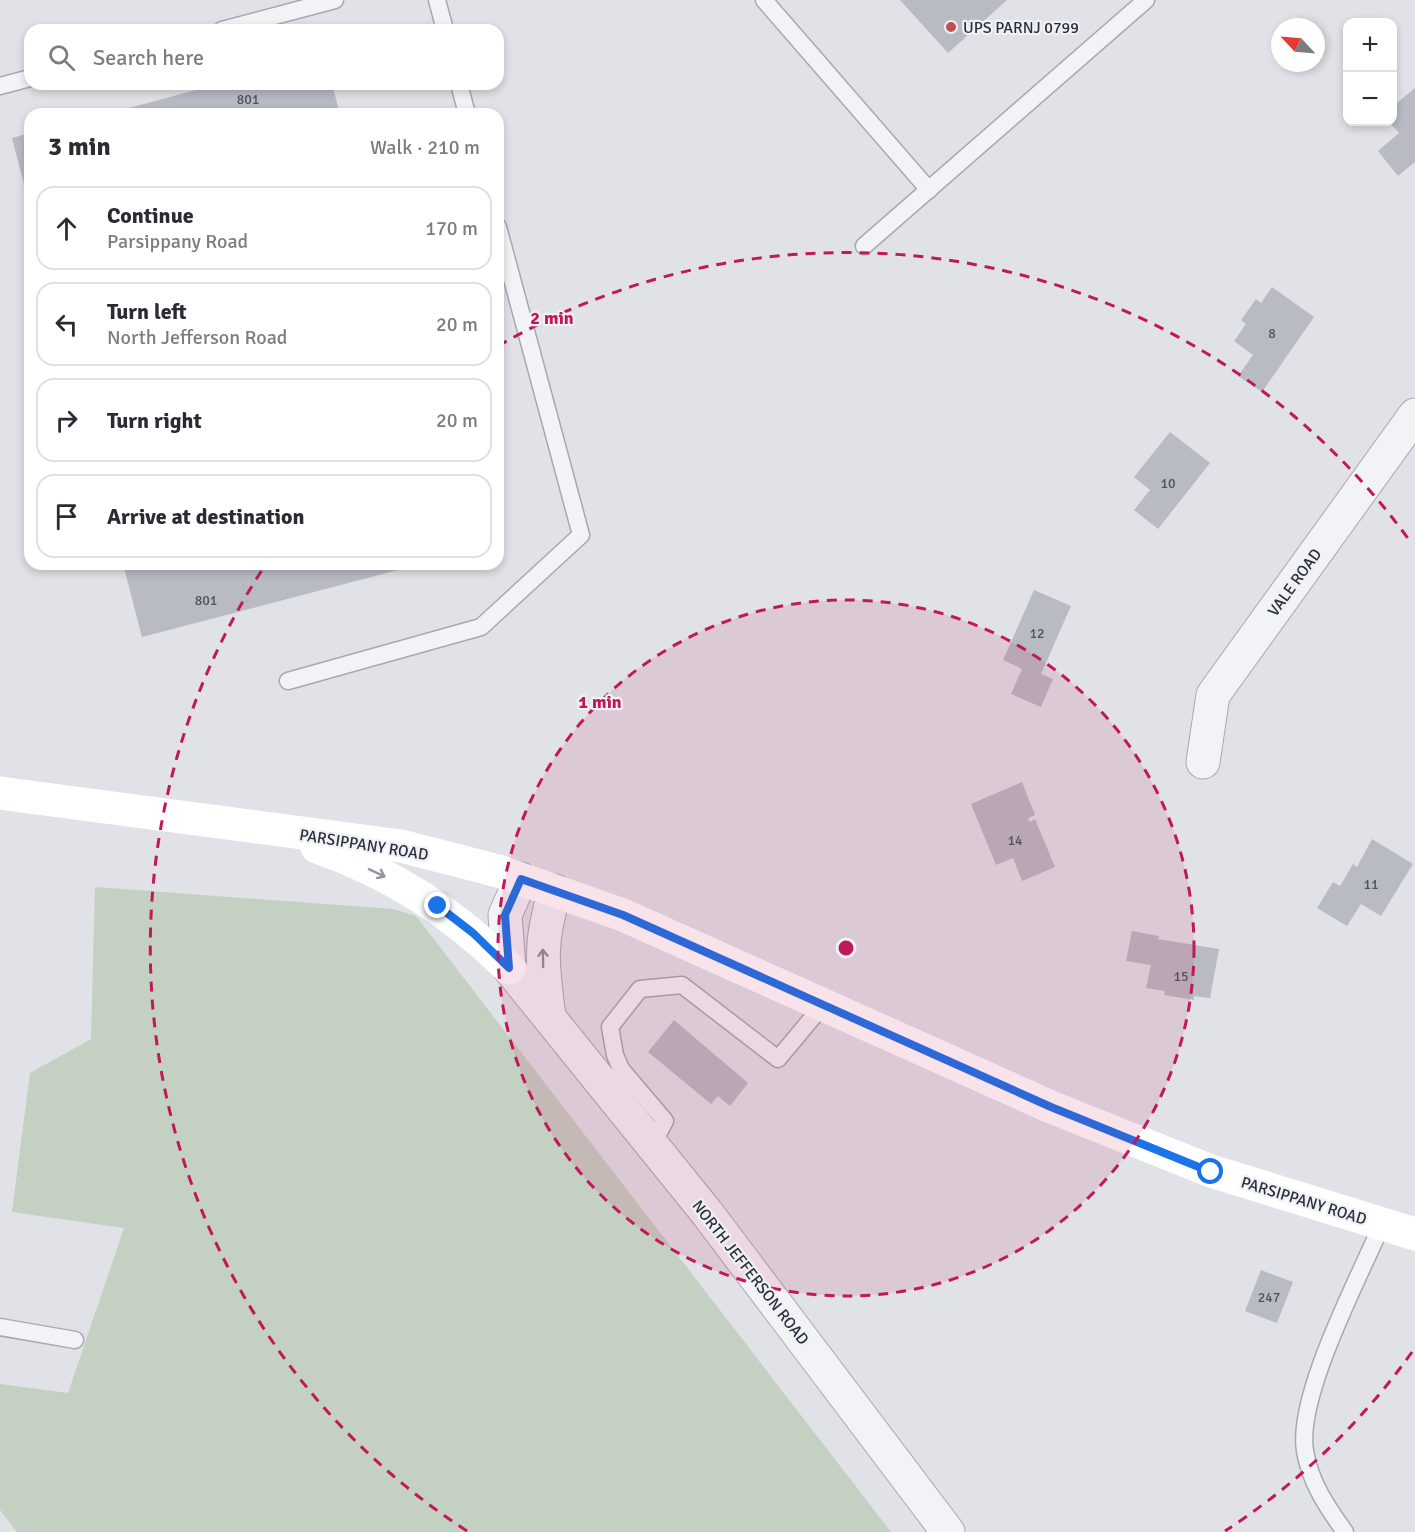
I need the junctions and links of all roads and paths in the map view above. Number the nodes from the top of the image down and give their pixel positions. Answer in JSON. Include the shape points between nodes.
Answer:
{"nodes":[{"id":1,"x":335,"y":0,"type":"edge"},
{"id":2,"x":437,"y":0,"type":"edge"},
{"id":3,"x":764,"y":0,"type":"edge"},
{"id":4,"x":1146,"y":0,"type":"edge"},
{"id":5,"x":245,"y":24,"type":"edge"},
{"id":6,"x":443,"y":24,"type":"edge"},
{"id":7,"x":24,"y":80,"type":"edge"},
{"id":8,"x":0,"y":86,"type":"edge"},
{"id":9,"x":461,"y":90,"type":"edge"},
{"id":10,"x":466,"y":108,"type":"edge"},
{"id":11,"x":929,"y":190,"type":"junction"},
{"id":12,"x":864,"y":246,"type":"dead end"},
{"id":13,"x":504,"y":250,"type":"edge"},
{"id":14,"x":1415,"y":415,"type":"edge"},
{"id":15,"x":288,"y":681,"type":"dead end"},
{"id":16,"x":1203,"y":762,"type":"dead end"},
{"id":17,"x":0,"y":793,"type":"edge"},
{"id":18,"x":264,"y":828,"type":"junction"},
{"id":19,"x":521,"y":879,"type":"junction"},
{"id":20,"x":555,"y":891,"type":"junction"},
{"id":21,"x":509,"y":968,"type":"junction"},
{"id":22,"x":823,"y":1005,"type":"junction"},
{"id":23,"x":549,"y":1016,"type":"junction"},
{"id":24,"x":652,"y":1145,"type":"junction"},
{"id":25,"x":1382,"y":1224,"type":"junction"},
{"id":26,"x":1415,"y":1234,"type":"edge"},
{"id":27,"x":0,"y":1327,"type":"edge"},
{"id":28,"x":75,"y":1340,"type":"dead end"},
{"id":29,"x":948,"y":1532,"type":"edge"},
{"id":30,"x":1345,"y":1532,"type":"edge"}],
"edges":[{"from":1,"to":5,"type":"lane"},
{"from":2,"to":6,"type":"lane"},
{"from":3,"to":11,"type":"lane"},
{"from":4,"to":11,"type":"lane"},
{"from":7,"to":8,"type":"lane"},
{"from":9,"to":10,"type":"lane"},
{"from":11,"to":12,"type":"lane"},
{"from":13,"to":15,"type":"lane","via":[[581,535],[481,627]]},
{"from":14,"to":16,"type":"street","name":"VALE ROAD","via":[[1213,695]]},
{"from":17,"to":18,"type":"main road","name":"PARSIPPANY ROAD"},
{"from":18,"to":19,"type":"main road","name":"PARSIPPANY ROAD","via":[[400,846]]},
{"from":18,"to":21,"type":"main road","one_way":true,"via":[[336,854],[409,888],[473,933]]},
{"from":19,"to":20,"type":"main road","name":"PARSIPPANY ROAD"},
{"from":19,"to":21,"type":"street","via":[[505,915]]},
{"from":20,"to":22,"type":"main road","name":"PARSIPPANY ROAD","via":[[623,915]]},
{"from":23,"to":20,"type":"street","one_way":true,"via":[[542,958],[544,926]]},
{"from":21,"to":23,"type":"street","name":"NORTH JEFFERSON ROAD"},
{"from":22,"to":24,"type":"lane","via":[[778,1059],[682,985],[640,989],[610,1027],[621,1069],[665,1121]]},
{"from":22,"to":25,"type":"main road","name":"PARSIPPANY ROAD","via":[[1051,1107],[1211,1172]]},
{"from":23,"to":24,"type":"street","name":"NORTH JEFFERSON ROAD"},
{"from":24,"to":29,"type":"street","name":"NORTH JEFFERSON ROAD"},
{"from":25,"to":26,"type":"main road","name":"PARSIPPANY ROAD"},
{"from":25,"to":30,"type":"lane","via":[[1307,1408],[1305,1450],[1320,1498]]},
{"from":27,"to":28,"type":"lane"}]}
